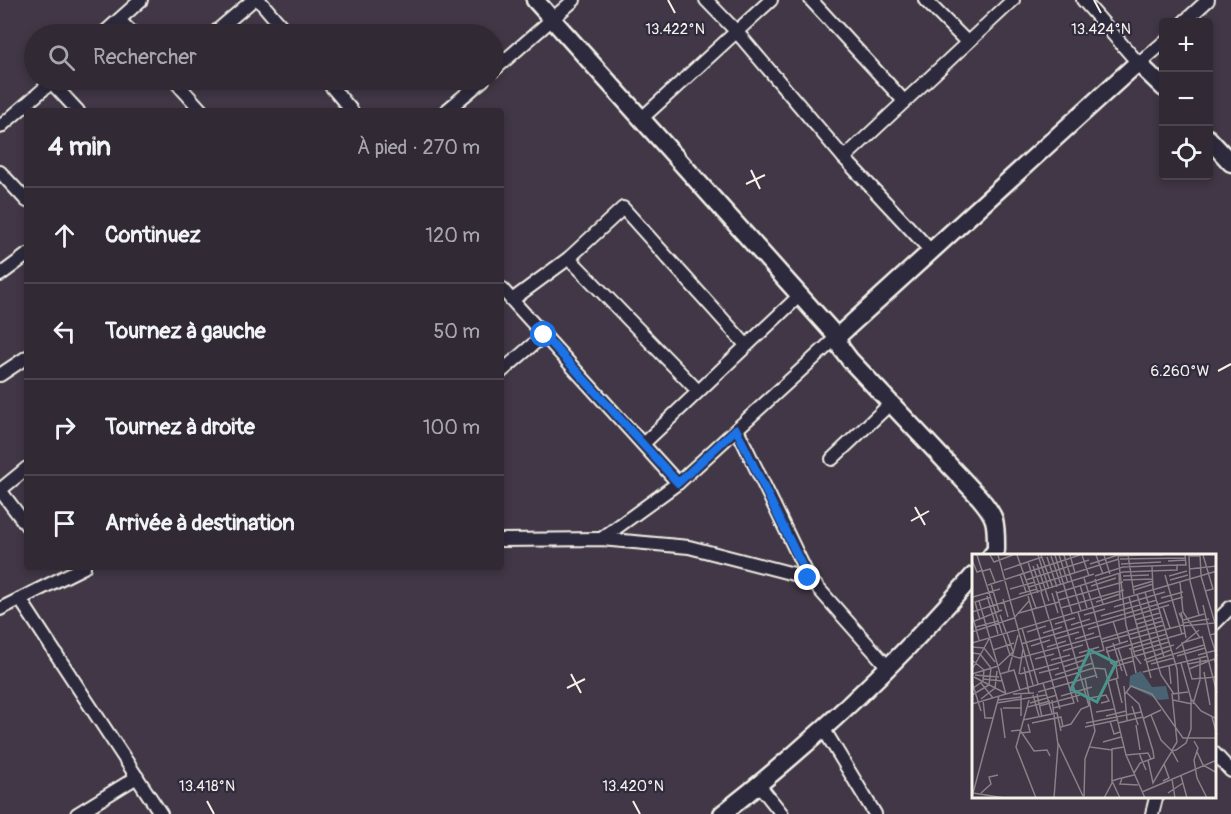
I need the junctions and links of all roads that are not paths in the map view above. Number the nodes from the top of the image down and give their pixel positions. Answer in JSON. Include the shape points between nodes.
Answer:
{"nodes":[{"id":1,"x":141,"y":0,"type":"edge"},
{"id":2,"x":253,"y":0,"type":"edge"},
{"id":3,"x":259,"y":0,"type":"edge"},
{"id":4,"x":535,"y":0,"type":"edge"},
{"id":5,"x":574,"y":0,"type":"edge"},
{"id":6,"x":706,"y":0,"type":"edge"},
{"id":7,"x":771,"y":0,"type":"edge"},
{"id":8,"x":811,"y":0,"type":"edge"},
{"id":9,"x":925,"y":0,"type":"edge"},
{"id":10,"x":1013,"y":0,"type":"edge"},
{"id":11,"x":1083,"y":0,"type":"edge"},
{"id":12,"x":1208,"y":0,"type":"edge"},
{"id":13,"x":1188,"y":18,"type":"edge"},
{"id":14,"x":119,"y":20,"type":"junction"},
{"id":15,"x":553,"y":20,"type":"junction"},
{"id":16,"x":114,"y":24,"type":"edge"},
{"id":17,"x":123,"y":24,"type":"edge"},
{"id":18,"x":225,"y":24,"type":"edge"},
{"id":19,"x":279,"y":24,"type":"edge"},
{"id":20,"x":736,"y":31,"type":"junction"},
{"id":21,"x":967,"y":42,"type":"junction"},
{"id":22,"x":1159,"y":46,"type":"edge"},
{"id":23,"x":504,"y":62,"type":"edge"},
{"id":24,"x":1139,"y":64,"type":"junction"},
{"id":25,"x":1159,"y":83,"type":"edge"},
{"id":26,"x":42,"y":90,"type":"edge"},
{"id":27,"x":60,"y":90,"type":"edge"},
{"id":28,"x":183,"y":90,"type":"edge"},
{"id":29,"x":334,"y":90,"type":"edge"},
{"id":30,"x":471,"y":90,"type":"edge"},
{"id":31,"x":904,"y":101,"type":"junction"},
{"id":32,"x":75,"y":108,"type":"edge"},
{"id":33,"x":199,"y":108,"type":"edge"},
{"id":34,"x":349,"y":108,"type":"edge"},
{"id":35,"x":450,"y":108,"type":"edge"},
{"id":36,"x":641,"y":119,"type":"junction"},
{"id":37,"x":0,"y":127,"type":"edge"},
{"id":38,"x":1213,"y":143,"type":"edge"},
{"id":39,"x":844,"y":158,"type":"junction"},
{"id":40,"x":1231,"y":163,"type":"edge"},
{"id":41,"x":0,"y":172,"type":"edge"},
{"id":42,"x":24,"y":198,"type":"edge"},
{"id":43,"x":930,"y":250,"type":"junction"},
{"id":44,"x":24,"y":257,"type":"edge"},
{"id":45,"x":569,"y":258,"type":"junction"},
{"id":46,"x":0,"y":275,"type":"edge"},
{"id":47,"x":504,"y":291,"type":"edge"},
{"id":48,"x":799,"y":296,"type":"junction"},
{"id":49,"x":512,"y":300,"type":"junction"},
{"id":50,"x":544,"y":335,"type":"junction"},
{"id":51,"x":837,"y":337,"type":"junction"},
{"id":52,"x":746,"y":345,"type":"junction"},
{"id":53,"x":24,"y":359,"type":"edge"},
{"id":54,"x":504,"y":369,"type":"edge"},
{"id":55,"x":0,"y":375,"type":"edge"},
{"id":56,"x":698,"y":391,"type":"junction"},
{"id":57,"x":891,"y":403,"type":"junction"},
{"id":58,"x":736,"y":429,"type":"junction"},
{"id":59,"x":643,"y":444,"type":"junction"},
{"id":60,"x":832,"y":459,"type":"dead end"},
{"id":61,"x":24,"y":470,"type":"edge"},
{"id":62,"x":678,"y":483,"type":"junction"},
{"id":63,"x":0,"y":490,"type":"edge"},
{"id":64,"x":24,"y":522,"type":"edge"},
{"id":65,"x":601,"y":539,"type":"junction"},
{"id":66,"x":504,"y":540,"type":"edge"},
{"id":67,"x":993,"y":554,"type":"edge"},
{"id":68,"x":61,"y":572,"type":"edge"},
{"id":69,"x":972,"y":577,"type":"edge"},
{"id":70,"x":808,"y":578,"type":"junction"},
{"id":71,"x":20,"y":599,"type":"junction"},
{"id":72,"x":0,"y":609,"type":"edge"},
{"id":73,"x":1229,"y":612,"type":"edge"},
{"id":74,"x":1216,"y":623,"type":"edge"},
{"id":75,"x":887,"y":666,"type":"junction"},
{"id":76,"x":823,"y":728,"type":"junction"},
{"id":77,"x":1216,"y":754,"type":"edge"},
{"id":78,"x":1231,"y":771,"type":"edge"},
{"id":79,"x":137,"y":777,"type":"junction"},
{"id":80,"x":759,"y":785,"type":"junction"},
{"id":81,"x":1156,"y":799,"type":"edge"},
{"id":82,"x":76,"y":814,"type":"edge"},
{"id":83,"x":161,"y":814,"type":"edge"},
{"id":84,"x":722,"y":814,"type":"edge"},
{"id":85,"x":782,"y":814,"type":"edge"},
{"id":86,"x":875,"y":814,"type":"edge"},
{"id":87,"x":1152,"y":814,"type":"edge"}],
"edges":[{"from":1,"to":14,"type":"street"},
{"from":2,"to":18,"type":"street"},
{"from":3,"to":19,"type":"street"},
{"from":4,"to":15,"type":"main road"},
{"from":5,"to":15,"type":"street"},
{"from":6,"to":20,"type":"street"},
{"from":7,"to":20,"type":"street"},
{"from":8,"to":31,"type":"street"},
{"from":9,"to":21,"type":"street"},
{"from":10,"to":21,"type":"street"},
{"from":11,"to":24,"type":"street"},
{"from":12,"to":13,"type":"street"},
{"from":14,"to":16,"type":"street"},
{"from":14,"to":17,"type":"street"},
{"from":15,"to":23,"type":"street"},
{"from":15,"to":36,"type":"main road"},
{"from":20,"to":36,"type":"street"},
{"from":20,"to":39,"type":"street"},
{"from":21,"to":31,"type":"street"},
{"from":22,"to":24,"type":"street"},
{"from":24,"to":25,"type":"main road"},
{"from":24,"to":43,"type":"main road"},
{"from":26,"to":37,"type":"street"},
{"from":27,"to":32,"type":"street"},
{"from":28,"to":33,"type":"street"},
{"from":29,"to":34,"type":"street"},
{"from":30,"to":35,"type":"street"},
{"from":31,"to":39,"type":"street"},
{"from":36,"to":48,"type":"main road"},
{"from":38,"to":40,"type":"main road"},
{"from":39,"to":43,"type":"street"},
{"from":41,"to":42,"type":"street"},
{"from":43,"to":51,"type":"main road"},
{"from":44,"to":46,"type":"street"},
{"from":45,"to":49,"type":"street"},
{"from":45,"to":52,"type":"street","via":[[623,208]]},
{"from":45,"to":56,"type":"street"},
{"from":47,"to":49,"type":"street"},
{"from":48,"to":51,"type":"main road"},
{"from":48,"to":52,"type":"street"},
{"from":49,"to":50,"type":"street"},
{"from":50,"to":54,"type":"street"},
{"from":50,"to":59,"type":"street"},
{"from":51,"to":57,"type":"main road","via":[[850,360]]},
{"from":51,"to":58,"type":"street"},
{"from":52,"to":56,"type":"street"},
{"from":53,"to":55,"type":"street"},
{"from":56,"to":59,"type":"street"},
{"from":57,"to":60,"type":"street"},
{"from":57,"to":67,"type":"main road","via":[[993,514],[996,550]]},
{"from":58,"to":62,"type":"street"},
{"from":58,"to":70,"type":"street"},
{"from":59,"to":62,"type":"street"},
{"from":61,"to":63,"type":"street"},
{"from":62,"to":65,"type":"street"},
{"from":63,"to":64,"type":"street"},
{"from":65,"to":66,"type":"street"},
{"from":65,"to":70,"type":"street","via":[[690,547]]},
{"from":68,"to":71,"type":"street"},
{"from":69,"to":75,"type":"main road"},
{"from":70,"to":75,"type":"street"},
{"from":71,"to":72,"type":"street"},
{"from":71,"to":79,"type":"street"},
{"from":73,"to":74,"type":"street"},
{"from":75,"to":76,"type":"main road"},
{"from":76,"to":80,"type":"main road"},
{"from":76,"to":86,"type":"street"},
{"from":77,"to":78,"type":"street"},
{"from":79,"to":82,"type":"street"},
{"from":79,"to":83,"type":"street"},
{"from":80,"to":84,"type":"main road"},
{"from":80,"to":85,"type":"street"},
{"from":81,"to":87,"type":"street"}]}
